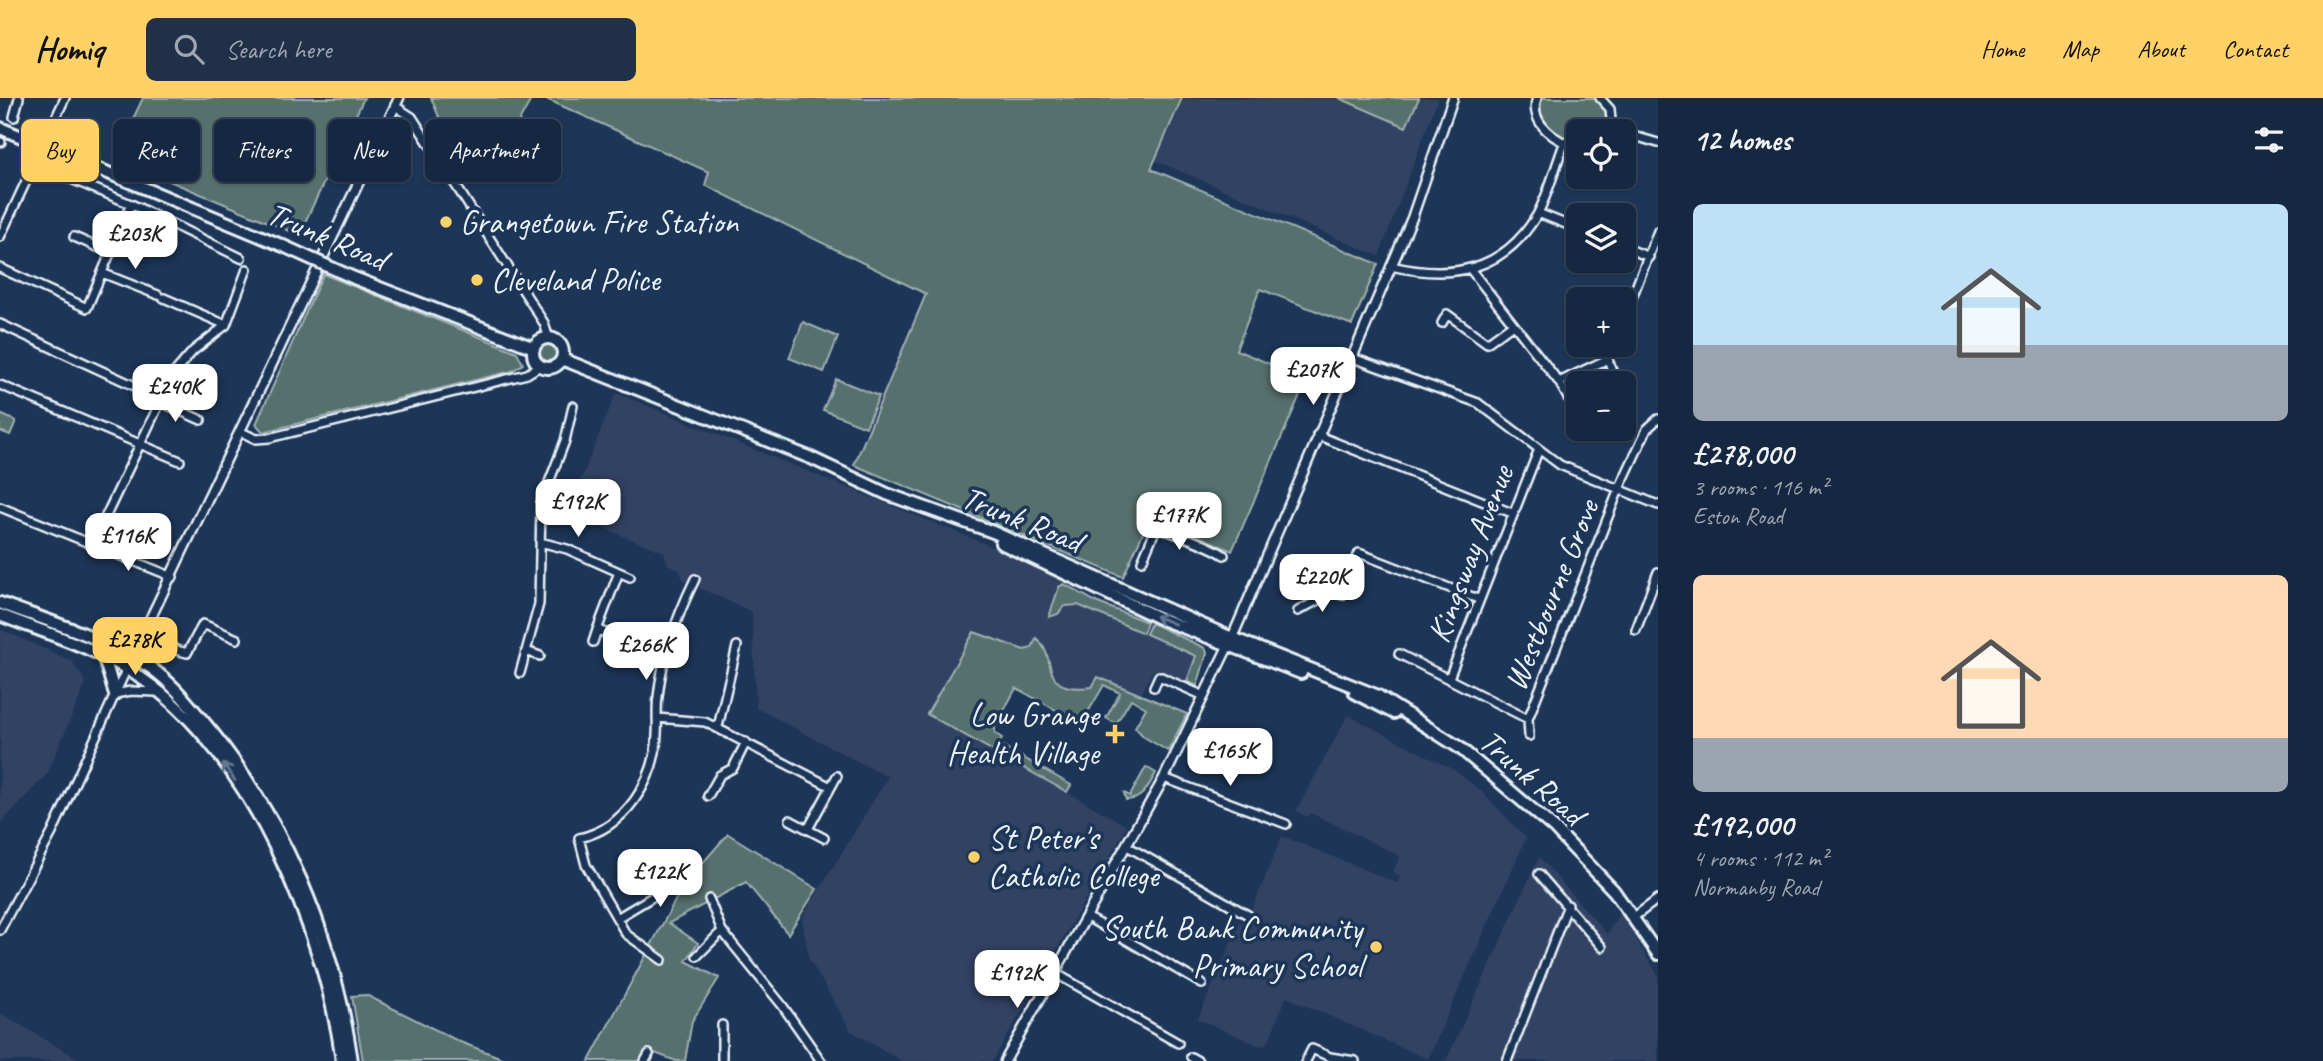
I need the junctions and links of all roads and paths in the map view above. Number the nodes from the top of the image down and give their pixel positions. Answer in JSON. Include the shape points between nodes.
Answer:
{"nodes":[{"id":1,"x":19,"y":98,"type":"edge"},
{"id":2,"x":65,"y":98,"type":"edge"},
{"id":3,"x":1452,"y":98,"type":"edge"},
{"id":4,"x":1526,"y":98,"type":"edge"},
{"id":5,"x":1600,"y":98,"type":"edge"},
{"id":6,"x":1536,"y":100,"type":"edge"},
{"id":7,"x":397,"y":102,"type":"edge"},
{"id":8,"x":14,"y":117,"type":"dead end"},
{"id":9,"x":56,"y":119,"type":"edge"},
{"id":10,"x":1612,"y":119,"type":"edge"},
{"id":11,"x":0,"y":123,"type":"edge"},
{"id":12,"x":0,"y":128,"type":"edge"},
{"id":13,"x":21,"y":135,"type":"edge"},
{"id":14,"x":21,"y":136,"type":"edge"},
{"id":15,"x":1636,"y":137,"type":"edge"},
{"id":16,"x":1658,"y":143,"type":"edge"},
{"id":17,"x":1564,"y":144,"type":"joint"},
{"id":18,"x":99,"y":168,"type":"edge"},
{"id":19,"x":26,"y":182,"type":"edge"},
{"id":20,"x":78,"y":182,"type":"edge"},
{"id":21,"x":131,"y":204,"type":"junction"},
{"id":22,"x":1538,"y":213,"type":"junction"},
{"id":23,"x":1566,"y":224,"type":"edge"},
{"id":24,"x":1658,"y":231,"type":"edge"},
{"id":25,"x":0,"y":237,"type":"edge"},
{"id":26,"x":74,"y":237,"type":"dead end"},
{"id":27,"x":1636,"y":252,"type":"edge"},
{"id":28,"x":111,"y":253,"type":"junction"},
{"id":29,"x":1649,"y":257,"type":"junction"},
{"id":30,"x":241,"y":258,"type":"dead end"},
{"id":31,"x":1391,"y":266,"type":"junction"},
{"id":32,"x":0,"y":268,"type":"edge"},
{"id":33,"x":247,"y":269,"type":"dead end"},
{"id":34,"x":1471,"y":270,"type":"junction"},
{"id":35,"x":103,"y":273,"type":"junction"},
{"id":36,"x":1636,"y":289,"type":"edge"},
{"id":37,"x":1442,"y":323,"type":"dead end"},
{"id":38,"x":0,"y":324,"type":"edge"},
{"id":39,"x":1513,"y":324,"type":"junction"},
{"id":40,"x":226,"y":325,"type":"junction"},
{"id":41,"x":549,"y":339,"type":"junction"},
{"id":42,"x":534,"y":348,"type":"junction"},
{"id":43,"x":1350,"y":357,"type":"junction"},
{"id":44,"x":562,"y":359,"type":"junction"},
{"id":45,"x":1608,"y":359,"type":"joint"},
{"id":46,"x":540,"y":366,"type":"junction"},
{"id":47,"x":1612,"y":371,"type":"edge"},
{"id":48,"x":1559,"y":382,"type":"junction"},
{"id":49,"x":0,"y":385,"type":"edge"},
{"id":50,"x":1566,"y":394,"type":"edge"},
{"id":51,"x":162,"y":401,"type":"junction"},
{"id":52,"x":573,"y":406,"type":"dead end"},
{"id":53,"x":1658,"y":419,"type":"edge"},
{"id":54,"x":201,"y":420,"type":"dead end"},
{"id":55,"x":241,"y":432,"type":"junction"},
{"id":56,"x":1317,"y":435,"type":"junction"},
{"id":57,"x":142,"y":445,"type":"junction"},
{"id":58,"x":1539,"y":449,"type":"junction"},
{"id":59,"x":180,"y":461,"type":"dead end"},
{"id":60,"x":1619,"y":489,"type":"junction"},
{"id":61,"x":1658,"y":505,"type":"edge"},
{"id":62,"x":0,"y":507,"type":"edge"},
{"id":63,"x":1512,"y":513,"type":"junction"},
{"id":64,"x":540,"y":542,"type":"junction"},
{"id":65,"x":93,"y":544,"type":"junction"},
{"id":66,"x":1224,"y":555,"type":"dead end"},
{"id":67,"x":1142,"y":561,"type":"dead end"},
{"id":68,"x":619,"y":572,"type":"junction"},
{"id":69,"x":1658,"y":572,"type":"edge"},
{"id":70,"x":173,"y":577,"type":"junction"},
{"id":71,"x":630,"y":577,"type":"dead end"},
{"id":72,"x":695,"y":579,"type":"dead end"},
{"id":73,"x":1478,"y":599,"type":"junction"},
{"id":74,"x":0,"y":603,"type":"edge"},
{"id":75,"x":1298,"y":611,"type":"dead end"},
{"id":76,"x":0,"y":615,"type":"edge"},
{"id":77,"x":147,"y":629,"type":"junction"},
{"id":78,"x":1636,"y":629,"type":"dead end"},
{"id":79,"x":597,"y":630,"type":"junction"},
{"id":80,"x":237,"y":639,"type":"dead end"},
{"id":81,"x":95,"y":640,"type":"junction"},
{"id":82,"x":593,"y":642,"type":"dead end"},
{"id":83,"x":1230,"y":642,"type":"junction"},
{"id":84,"x":737,"y":646,"type":"dead end"},
{"id":85,"x":526,"y":651,"type":"junction"},
{"id":86,"x":667,"y":652,"type":"junction"},
{"id":87,"x":1399,"y":654,"type":"dead end"},
{"id":88,"x":540,"y":656,"type":"dead end"},
{"id":89,"x":132,"y":657,"type":"junction"},
{"id":90,"x":104,"y":658,"type":"junction"},
{"id":91,"x":125,"y":669,"type":"junction"},
{"id":92,"x":520,"y":673,"type":"dead end"},
{"id":93,"x":1449,"y":678,"type":"junction"},
{"id":94,"x":1154,"y":687,"type":"dead end"},
{"id":95,"x":157,"y":692,"type":"junction"},
{"id":96,"x":115,"y":694,"type":"junction"},
{"id":97,"x":1204,"y":696,"type":"junction"},
{"id":98,"x":657,"y":718,"type":"junction"},
{"id":99,"x":1528,"y":719,"type":"junction"},
{"id":100,"x":718,"y":727,"type":"junction"},
{"id":101,"x":1529,"y":736,"type":"dead end"},
{"id":102,"x":746,"y":742,"type":"junction"},
{"id":103,"x":837,"y":776,"type":"dead end"},
{"id":104,"x":1164,"y":778,"type":"junction"},
{"id":105,"x":831,"y":787,"type":"junction"},
{"id":106,"x":708,"y":796,"type":"dead end"},
{"id":107,"x":790,"y":820,"type":"dead end"},
{"id":108,"x":1286,"y":824,"type":"dead end"},
{"id":109,"x":808,"y":830,"type":"junction"},
{"id":110,"x":824,"y":838,"type":"dead end"},
{"id":111,"x":1127,"y":846,"type":"junction"},
{"id":112,"x":1539,"y":874,"type":"dead end"},
{"id":113,"x":689,"y":875,"type":"dead end"},
{"id":114,"x":709,"y":899,"type":"dead end"},
{"id":115,"x":1658,"y":899,"type":"edge"},
{"id":116,"x":1569,"y":905,"type":"junction"},
{"id":117,"x":1248,"y":915,"type":"dead end"},
{"id":118,"x":1087,"y":917,"type":"junction"},
{"id":119,"x":1634,"y":917,"type":"junction"},
{"id":120,"x":617,"y":918,"type":"junction"},
{"id":121,"x":0,"y":930,"type":"edge"},
{"id":122,"x":722,"y":931,"type":"junction"},
{"id":123,"x":1602,"y":947,"type":"dead end"},
{"id":124,"x":1658,"y":954,"type":"edge"},
{"id":125,"x":697,"y":956,"type":"dead end"},
{"id":126,"x":662,"y":960,"type":"dead end"},
{"id":127,"x":1055,"y":973,"type":"junction"},
{"id":128,"x":1202,"y":984,"type":"dead end"},
{"id":129,"x":722,"y":1025,"type":"dead end"},
{"id":130,"x":1178,"y":1044,"type":"dead end"},
{"id":131,"x":342,"y":1061,"type":"edge"},
{"id":132,"x":352,"y":1061,"type":"edge"},
{"id":133,"x":722,"y":1061,"type":"edge"},
{"id":134,"x":821,"y":1061,"type":"edge"},
{"id":135,"x":1005,"y":1061,"type":"edge"},
{"id":136,"x":1306,"y":1061,"type":"edge"},
{"id":137,"x":1355,"y":1061,"type":"edge"},
{"id":138,"x":1507,"y":1061,"type":"edge"}],
"edges":[{"from":1,"to":8,"type":"street"},
{"from":2,"to":9,"type":"street"},
{"from":3,"to":31,"type":"street","via":[[1430,169]]},
{"from":4,"to":6,"type":"street"},
{"from":5,"to":10,"type":"street"},
{"from":6,"to":17,"type":"street","via":[[1538,118],[1551,136]]},
{"from":7,"to":41,"type":"street","via":[[412,117],[544,323]]},
{"from":7,"to":55,"type":"street"},
{"from":11,"to":13,"type":"main road"},
{"from":12,"to":14,"type":"main road"},
{"from":15,"to":16,"type":"street"},
{"from":17,"to":22,"type":"street"},
{"from":18,"to":42,"type":"main road","name":"Trunk Road","bridge":true,"via":[[354,278]]},
{"from":19,"to":25,"type":"street"},
{"from":20,"to":21,"type":"street"},
{"from":21,"to":28,"type":"street"},
{"from":21,"to":30,"type":"street"},
{"from":22,"to":23,"type":"street"},
{"from":22,"to":34,"type":"street","via":[[1510,246]]},
{"from":24,"to":29,"type":"street"},
{"from":26,"to":28,"type":"street"},
{"from":27,"to":29,"type":"street"},
{"from":28,"to":35,"type":"street"},
{"from":29,"to":36,"type":"street"},
{"from":31,"to":34,"type":"street","via":[[1422,273]]},
{"from":31,"to":43,"type":"street"},
{"from":32,"to":35,"type":"street","via":[[88,304]]},
{"from":33,"to":40,"type":"street"},
{"from":34,"to":39,"type":"street"},
{"from":35,"to":40,"type":"street"},
{"from":37,"to":39,"type":"street","via":[[1447,314],[1487,343]]},
{"from":38,"to":51,"type":"street"},
{"from":39,"to":48,"type":"street"},
{"from":40,"to":51,"type":"street","via":[[174,373]]},
{"from":41,"to":42,"type":"main road"},
{"from":41,"to":44,"type":"main road","via":[[561,346]]},
{"from":42,"to":46,"type":"main road"},
{"from":43,"to":56,"type":"street"},
{"from":43,"to":58,"type":"street","via":[[1478,403]]},
{"from":44,"to":46,"type":"main road","via":[[552,368]]},
{"from":44,"to":83,"type":"main road","name":"Trunk Road","via":[[956,521],[993,532]]},
{"from":45,"to":47,"type":"street"},
{"from":45,"to":48,"type":"street"},
{"from":46,"to":55,"type":"street","via":[[527,374],[269,438]]},
{"from":48,"to":50,"type":"street"},
{"from":49,"to":57,"type":"street"},
{"from":51,"to":54,"type":"street"},
{"from":51,"to":57,"type":"street"},
{"from":52,"to":64,"type":"street","via":[[541,503]]},
{"from":53,"to":60,"type":"street","name":"Westbourne Grove","via":[[1647,429]]},
{"from":55,"to":70,"type":"street"},
{"from":56,"to":63,"type":"street"},
{"from":56,"to":83,"type":"street"},
{"from":57,"to":59,"type":"street"},
{"from":57,"to":65,"type":"street","via":[[125,471]]},
{"from":58,"to":60,"type":"street","via":[[1560,465]]},
{"from":58,"to":63,"type":"street","name":"Kingsway Avenue"},
{"from":60,"to":61,"type":"street"},
{"from":60,"to":99,"type":"street","name":"Westbourne Grove"},
{"from":62,"to":65,"type":"street"},
{"from":63,"to":73,"type":"street","name":"Kingsway Avenue"},
{"from":64,"to":68,"type":"street"},
{"from":64,"to":85,"type":"street","via":[[539,604]]},
{"from":65,"to":70,"type":"street"},
{"from":66,"to":67,"type":"street","via":[[1157,526]]},
{"from":68,"to":71,"type":"street"},
{"from":68,"to":79,"type":"street"},
{"from":69,"to":78,"type":"street"},
{"from":70,"to":77,"type":"street"},
{"from":72,"to":86,"type":"street"},
{"from":73,"to":75,"type":"street","via":[[1359,553],[1342,595],[1322,587],[1318,600]]},
{"from":73,"to":93,"type":"street","name":"Kingsway Avenue"},
{"from":74,"to":81,"type":"main road"},
{"from":76,"to":90,"type":"main road"},
{"from":77,"to":80,"type":"street","via":[[187,653],[203,624]]},
{"from":77,"to":81,"type":"street","via":[[127,638]]},
{"from":77,"to":89,"type":"street"},
{"from":79,"to":82,"type":"street"},
{"from":79,"to":86,"type":"street"},
{"from":81,"to":89,"type":"main road"},
{"from":83,"to":97,"type":"street"},
{"from":83,"to":119,"type":"main road","name":"Trunk Road","via":[[1378,696],[1444,737],[1555,828]]},
{"from":84,"to":100,"type":"street"},
{"from":85,"to":88,"type":"street"},
{"from":85,"to":92,"type":"street"},
{"from":86,"to":98,"type":"street"},
{"from":87,"to":93,"type":"street"},
{"from":89,"to":91,"type":"street"},
{"from":89,"to":132,"type":"main road","via":[[169,683],[220,741],[268,814],[303,884],[330,959]]},
{"from":90,"to":91,"type":"main road"},
{"from":90,"to":96,"type":"main road"},
{"from":91,"to":95,"type":"main road"},
{"from":91,"to":96,"type":"street"},
{"from":93,"to":99,"type":"street"},
{"from":94,"to":97,"type":"street","via":[[1159,676]]},
{"from":95,"to":96,"type":"street"},
{"from":131,"to":95,"type":"main road","one_way":true,"via":[[321,965],[279,856],[212,749]]},
{"from":96,"to":121,"type":"street","via":[[52,833]]},
{"from":97,"to":104,"type":"street"},
{"from":98,"to":100,"type":"street"},
{"from":98,"to":120,"type":"street","via":[[650,766],[636,799],[615,824],[579,838],[586,864]]},
{"from":99,"to":101,"type":"street"},
{"from":100,"to":102,"type":"street"},
{"from":102,"to":105,"type":"street"},
{"from":102,"to":106,"type":"street","via":[[733,768],[720,775]]},
{"from":103,"to":105,"type":"street"},
{"from":104,"to":108,"type":"street"},
{"from":104,"to":111,"type":"street"},
{"from":105,"to":109,"type":"street"},
{"from":107,"to":109,"type":"street"},
{"from":109,"to":110,"type":"street"},
{"from":111,"to":117,"type":"street"},
{"from":111,"to":118,"type":"street"},
{"from":112,"to":116,"type":"street"},
{"from":113,"to":120,"type":"street"},
{"from":114,"to":122,"type":"street"},
{"from":115,"to":119,"type":"street"},
{"from":116,"to":123,"type":"street"},
{"from":116,"to":138,"type":"street"},
{"from":118,"to":127,"type":"street"},
{"from":118,"to":128,"type":"street"},
{"from":119,"to":124,"type":"main road","name":"Trunk Road"},
{"from":120,"to":126,"type":"street","via":[[626,934]]},
{"from":122,"to":125,"type":"street"},
{"from":122,"to":134,"type":"street"},
{"from":127,"to":130,"type":"street"},
{"from":127,"to":135,"type":"street"},
{"from":129,"to":133,"type":"street"},
{"from":136,"to":137,"type":"street","via":[[1312,1049]]}]}
